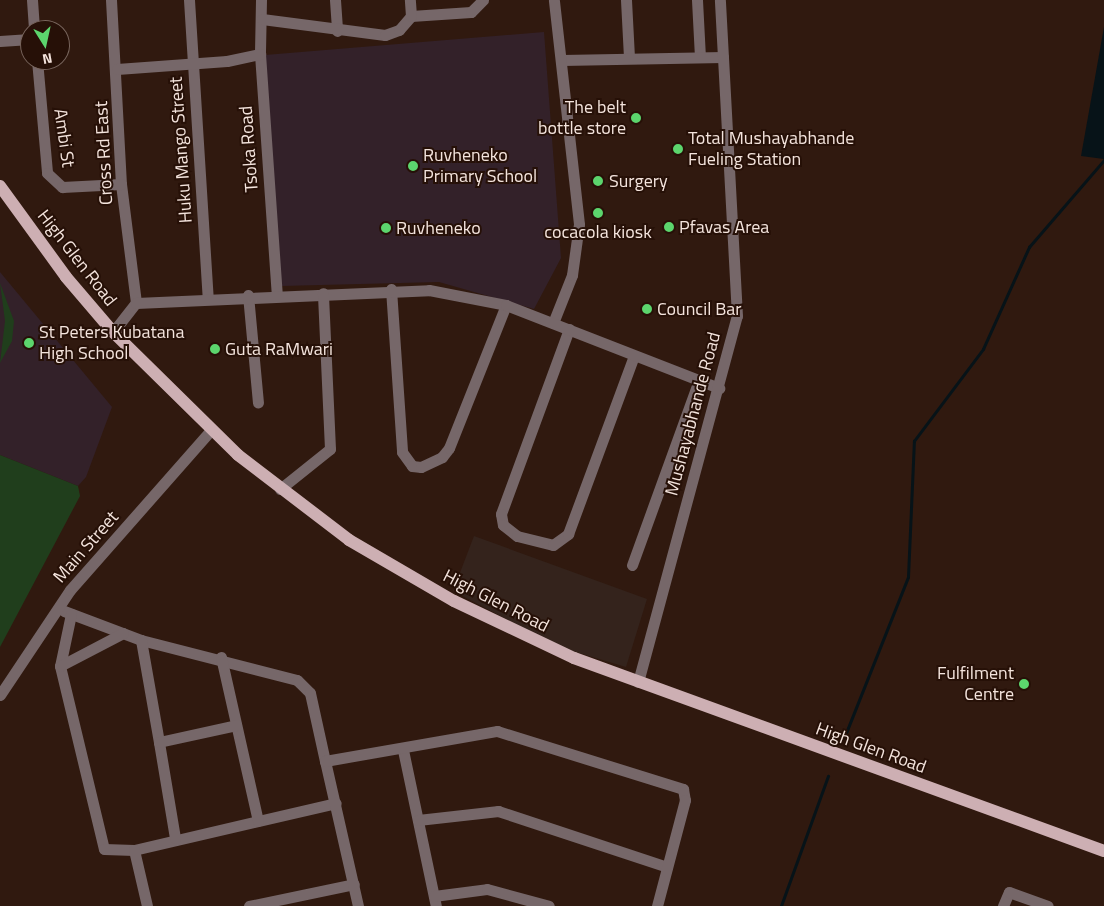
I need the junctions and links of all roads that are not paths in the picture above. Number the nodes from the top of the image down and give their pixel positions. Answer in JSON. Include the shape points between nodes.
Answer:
{"nodes":[{"id":1,"x":32,"y":0,"type":"edge"},
{"id":2,"x":111,"y":0,"type":"edge"},
{"id":3,"x":189,"y":0,"type":"edge"},
{"id":4,"x":261,"y":0,"type":"edge"},
{"id":5,"x":335,"y":0,"type":"edge"},
{"id":6,"x":410,"y":0,"type":"edge"},
{"id":7,"x":483,"y":0,"type":"edge"},
{"id":8,"x":554,"y":0,"type":"edge"},
{"id":9,"x":626,"y":0,"type":"edge"},
{"id":10,"x":697,"y":0,"type":"edge"},
{"id":11,"x":720,"y":0,"type":"edge"},
{"id":12,"x":411,"y":16,"type":"junction"},
{"id":13,"x":262,"y":19,"type":"junction"},
{"id":14,"x":33,"y":20,"type":"edge"},
{"id":15,"x":337,"y":31,"type":"junction"},
{"id":16,"x":20,"y":40,"type":"edge"},
{"id":17,"x":0,"y":41,"type":"edge"},
{"id":18,"x":260,"y":54,"type":"junction"},
{"id":19,"x":700,"y":57,"type":"junction"},
{"id":20,"x":724,"y":57,"type":"junction"},
{"id":21,"x":629,"y":58,"type":"junction"},
{"id":22,"x":562,"y":60,"type":"junction"},
{"id":23,"x":193,"y":61,"type":"junction"},
{"id":24,"x":117,"y":69,"type":"junction"},
{"id":25,"x":38,"y":70,"type":"edge"},
{"id":26,"x":121,"y":184,"type":"junction"},
{"id":27,"x":0,"y":186,"type":"edge"},
{"id":28,"x":391,"y":289,"type":"junction"},
{"id":29,"x":323,"y":293,"type":"junction"},
{"id":30,"x":248,"y":295,"type":"junction"},
{"id":31,"x":277,"y":295,"type":"junction"},
{"id":32,"x":208,"y":298,"type":"junction"},
{"id":33,"x":136,"y":303,"type":"junction"},
{"id":34,"x":506,"y":305,"type":"junction"},
{"id":35,"x":554,"y":323,"type":"junction"},
{"id":36,"x":569,"y":329,"type":"junction"},
{"id":37,"x":113,"y":332,"type":"junction"},
{"id":38,"x":634,"y":356,"type":"junction"},
{"id":39,"x":699,"y":380,"type":"junction"},
{"id":40,"x":719,"y":388,"type":"junction"},
{"id":41,"x":258,"y":403,"type":"dead end"},
{"id":42,"x":210,"y":430,"type":"junction"},
{"id":43,"x":280,"y":489,"type":"junction"},
{"id":44,"x":632,"y":566,"type":"dead end"},
{"id":45,"x":58,"y":608,"type":"junction"},
{"id":46,"x":71,"y":614,"type":"junction"},
{"id":47,"x":123,"y":633,"type":"junction"},
{"id":48,"x":140,"y":640,"type":"junction"},
{"id":49,"x":220,"y":657,"type":"junction"},
{"id":50,"x":60,"y":666,"type":"junction"},
{"id":51,"x":638,"y":682,"type":"junction"},
{"id":52,"x":0,"y":695,"type":"edge"},
{"id":53,"x":236,"y":725,"type":"junction"},
{"id":54,"x":159,"y":742,"type":"junction"},
{"id":55,"x":403,"y":750,"type":"junction"},
{"id":56,"x":325,"y":761,"type":"junction"},
{"id":57,"x":336,"y":803,"type":"junction"},
{"id":58,"x":418,"y":820,"type":"junction"},
{"id":59,"x":258,"y":821,"type":"junction"},
{"id":60,"x":175,"y":838,"type":"junction"},
{"id":61,"x":134,"y":850,"type":"junction"},
{"id":62,"x":1104,"y":851,"type":"edge"},
{"id":63,"x":667,"y":867,"type":"junction"},
{"id":64,"x":354,"y":884,"type":"junction"},
{"id":65,"x":435,"y":901,"type":"edge"},
{"id":66,"x":147,"y":906,"type":"edge"},
{"id":67,"x":249,"y":906,"type":"edge"},
{"id":68,"x":358,"y":906,"type":"edge"},
{"id":69,"x":549,"y":906,"type":"edge"},
{"id":70,"x":657,"y":906,"type":"edge"},
{"id":71,"x":1003,"y":906,"type":"edge"},
{"id":72,"x":1048,"y":906,"type":"edge"}],
"edges":[{"from":1,"to":14,"type":"street"},
{"from":2,"to":24,"type":"street","name":"Cross Rd East"},
{"from":3,"to":23,"type":"street","name":"Huku Mango Street"},
{"from":4,"to":13,"type":"street","name":"Tsoka Road"},
{"from":5,"to":15,"type":"street"},
{"from":6,"to":12,"type":"street"},
{"from":7,"to":12,"type":"street","via":[[472,12]]},
{"from":8,"to":22,"type":"street"},
{"from":9,"to":21,"type":"street"},
{"from":10,"to":19,"type":"street"},
{"from":11,"to":20,"type":"street","name":"Mushayabhande Road"},
{"from":12,"to":15,"type":"street","via":[[399,30],[384,35]]},
{"from":13,"to":15,"type":"street","via":[[321,24]]},
{"from":13,"to":18,"type":"street","name":"Tsoka Road"},
{"from":16,"to":17,"type":"street"},
{"from":18,"to":23,"type":"street","via":[[227,61]]},
{"from":18,"to":31,"type":"street","name":"Tsoka Road"},
{"from":19,"to":20,"type":"street"},
{"from":19,"to":21,"type":"street"},
{"from":20,"to":40,"type":"street","name":"Mushayabhande Road","via":[[739,291]]},
{"from":21,"to":22,"type":"street"},
{"from":22,"to":35,"type":"street","via":[[579,224],[572,275]]},
{"from":23,"to":24,"type":"street"},
{"from":23,"to":32,"type":"street","name":"Huku Mango Street"},
{"from":24,"to":26,"type":"street","name":"Cross Rd East"},
{"from":25,"to":26,"type":"street","name":"Ambi St","via":[[48,173],[62,187]]},
{"from":26,"to":33,"type":"street","name":"Cross Rd East"},
{"from":27,"to":37,"type":"main road","name":"High Glen Road","via":[[66,277]]},
{"from":28,"to":29,"type":"street"},
{"from":28,"to":34,"type":"street","via":[[452,292]]},
{"from":28,"to":34,"type":"street","via":[[402,452],[412,466],[421,467],[442,457],[449,448]]},
{"from":29,"to":31,"type":"street"},
{"from":29,"to":43,"type":"street","via":[[330,449]]},
{"from":30,"to":31,"type":"street"},
{"from":30,"to":32,"type":"street"},
{"from":30,"to":41,"type":"street"},
{"from":32,"to":33,"type":"street"},
{"from":33,"to":37,"type":"street"},
{"from":34,"to":35,"type":"street"},
{"from":35,"to":36,"type":"street"},
{"from":36,"to":38,"type":"street"},
{"from":36,"to":38,"type":"street","via":[[501,514],[503,525],[517,536],[553,545],[568,534]]},
{"from":37,"to":42,"type":"main road","name":"High Glen Road"},
{"from":38,"to":39,"type":"street"},
{"from":39,"to":40,"type":"street"},
{"from":39,"to":44,"type":"street"},
{"from":40,"to":51,"type":"street","name":"Mushayabhande Road"},
{"from":42,"to":43,"type":"main road","name":"High Glen Road"},
{"from":42,"to":45,"type":"street","name":"Main Street"},
{"from":43,"to":51,"type":"main road","name":"High Glen Road","via":[[349,540],[454,601],[522,636]]},
{"from":45,"to":46,"type":"street"},
{"from":45,"to":52,"type":"street","name":"Main Street"},
{"from":46,"to":47,"type":"street"},
{"from":46,"to":50,"type":"street"},
{"from":47,"to":48,"type":"street"},
{"from":47,"to":50,"type":"street"},
{"from":48,"to":49,"type":"street"},
{"from":48,"to":54,"type":"street"},
{"from":49,"to":53,"type":"street"},
{"from":49,"to":56,"type":"street","via":[[297,680],[305,687]]},
{"from":50,"to":61,"type":"street","via":[[99,842],[111,852]]},
{"from":51,"to":62,"type":"main road","name":"High Glen Road"},
{"from":53,"to":54,"type":"street"},
{"from":53,"to":59,"type":"street"},
{"from":54,"to":60,"type":"street"},
{"from":55,"to":56,"type":"street"},
{"from":55,"to":58,"type":"street"},
{"from":55,"to":63,"type":"street","via":[[497,731],[676,787],[686,797]]},
{"from":56,"to":57,"type":"street"},
{"from":57,"to":59,"type":"street"},
{"from":57,"to":64,"type":"street"},
{"from":58,"to":63,"type":"street","via":[[498,811]]},
{"from":58,"to":65,"type":"street"},
{"from":59,"to":60,"type":"street"},
{"from":60,"to":61,"type":"street"},
{"from":61,"to":66,"type":"street"},
{"from":63,"to":70,"type":"street"},
{"from":64,"to":67,"type":"street"},
{"from":64,"to":68,"type":"street"},
{"from":65,"to":69,"type":"street","via":[[487,889]]},
{"from":71,"to":72,"type":"street","via":[[1009,892]]}]}
